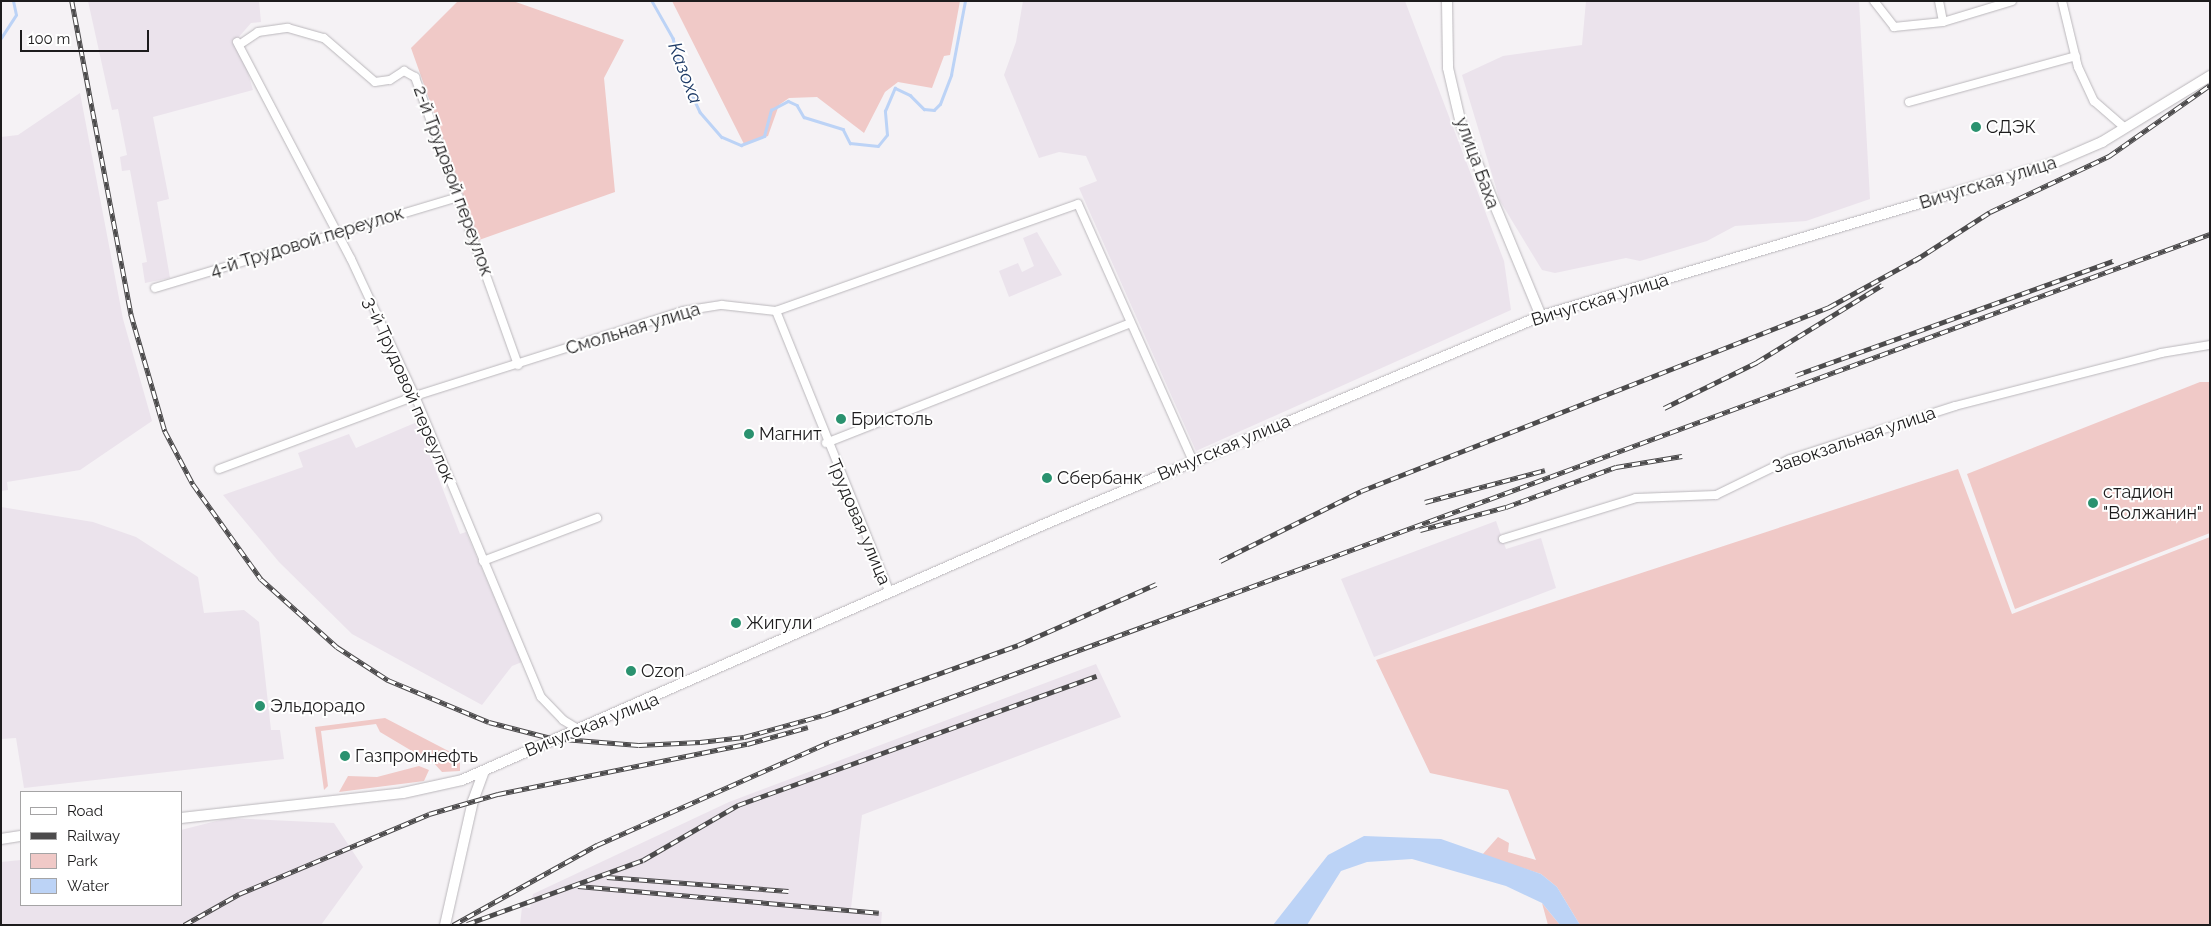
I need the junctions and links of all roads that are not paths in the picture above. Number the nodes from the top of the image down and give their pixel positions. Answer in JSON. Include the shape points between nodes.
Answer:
{"nodes":[{"id":1,"x":1447,"y":1,"type":"edge"},
{"id":2,"x":1874,"y":1,"type":"edge"},
{"id":3,"x":1939,"y":1,"type":"edge"},
{"id":4,"x":2012,"y":1,"type":"edge"},
{"id":5,"x":2062,"y":1,"type":"edge"},
{"id":6,"x":1943,"y":22,"type":"junction"},
{"id":7,"x":238,"y":43,"type":"joint"},
{"id":8,"x":2076,"y":56,"type":"junction"},
{"id":9,"x":2209,"y":75,"type":"edge"},
{"id":10,"x":1910,"y":102,"type":"dead end"},
{"id":11,"x":2124,"y":127,"type":"junction"},
{"id":12,"x":459,"y":197,"type":"junction"},
{"id":13,"x":337,"y":234,"type":"junction"},
{"id":14,"x":154,"y":288,"type":"dead end"},
{"id":15,"x":776,"y":310,"type":"junction"},
{"id":16,"x":1541,"y":316,"type":"junction"},
{"id":17,"x":1130,"y":323,"type":"junction"},
{"id":18,"x":2210,"y":345,"type":"edge"},
{"id":19,"x":518,"y":365,"type":"junction"},
{"id":20,"x":415,"y":396,"type":"junction"},
{"id":21,"x":826,"y":443,"type":"junction"},
{"id":22,"x":1193,"y":461,"type":"junction"},
{"id":23,"x":219,"y":469,"type":"dead end"},
{"id":24,"x":597,"y":518,"type":"dead end"},
{"id":25,"x":1503,"y":539,"type":"dead end"},
{"id":26,"x":483,"y":561,"type":"junction"},
{"id":27,"x":890,"y":593,"type":"junction"},
{"id":28,"x":582,"y":732,"type":"junction"},
{"id":29,"x":484,"y":771,"type":"junction"},
{"id":30,"x":182,"y":818,"type":"edge"},
{"id":31,"x":20,"y":836,"type":"edge"},
{"id":32,"x":1,"y":839,"type":"edge"},
{"id":33,"x":445,"y":925,"type":"edge"}],
"edges":[{"from":1,"to":16,"type":"main road","name":"улица Баха","via":[[1448,68],[1461,124]]},
{"from":2,"to":6,"type":"street","via":[[1894,27]]},
{"from":3,"to":6,"type":"street"},
{"from":4,"to":6,"type":"street"},
{"from":5,"to":8,"type":"street"},
{"from":7,"to":12,"type":"street","name":"2-й Трудовой переулок","via":[[258,32],[288,28],[324,38],[375,82],[410,72]]},
{"from":7,"to":13,"type":"street","name":"3-й Трудовой переулок"},
{"from":8,"to":10,"type":"street"},
{"from":8,"to":11,"type":"street","via":[[2094,101]]},
{"from":9,"to":11,"type":"main road","name":"Вичугская улица"},
{"from":11,"to":16,"type":"main road","name":"Вичугская улица","via":[[2051,164]]},
{"from":12,"to":13,"type":"street","name":"4-й Трудовой переулок"},
{"from":12,"to":19,"type":"street","name":"2-й Трудовой переулок"},
{"from":13,"to":14,"type":"street","name":"4-й Трудовой переулок"},
{"from":13,"to":20,"type":"street","name":"3-й Трудовой переулок"},
{"from":15,"to":17,"type":"street","name":"Смольная улица","via":[[1078,204]]},
{"from":15,"to":19,"type":"street","name":"Смольная улица","via":[[705,306]]},
{"from":15,"to":21,"type":"street","name":"Трудовая улица"},
{"from":16,"to":22,"type":"main road","name":"Вичугская улица"},
{"from":17,"to":21,"type":"street"},
{"from":17,"to":22,"type":"street"},
{"from":18,"to":25,"type":"street","name":"Завокзальная улица","via":[[2161,353],[1955,406],[1790,459],[1716,495],[1636,498]]},
{"from":19,"to":20,"type":"street","name":"Смольная улица"},
{"from":20,"to":23,"type":"street","name":"Смольная улица"},
{"from":20,"to":26,"type":"street","name":"3-й Трудовой переулок"},
{"from":21,"to":27,"type":"street","name":"Трудовая улица"},
{"from":22,"to":27,"type":"main road","name":"Вичугская улица"},
{"from":24,"to":26,"type":"street"},
{"from":26,"to":28,"type":"street","name":"3-й Трудовой переулок","via":[[542,697],[563,720]]},
{"from":27,"to":28,"type":"main road","name":"Вичугская улица"},
{"from":28,"to":29,"type":"main road","name":"Вичугская улица","via":[[551,738]]},
{"from":29,"to":30,"type":"main road","name":"Вичугская улица","via":[[430,790]]},
{"from":29,"to":33,"type":"main road","via":[[473,801]]},
{"from":31,"to":32,"type":"main road"}]}
